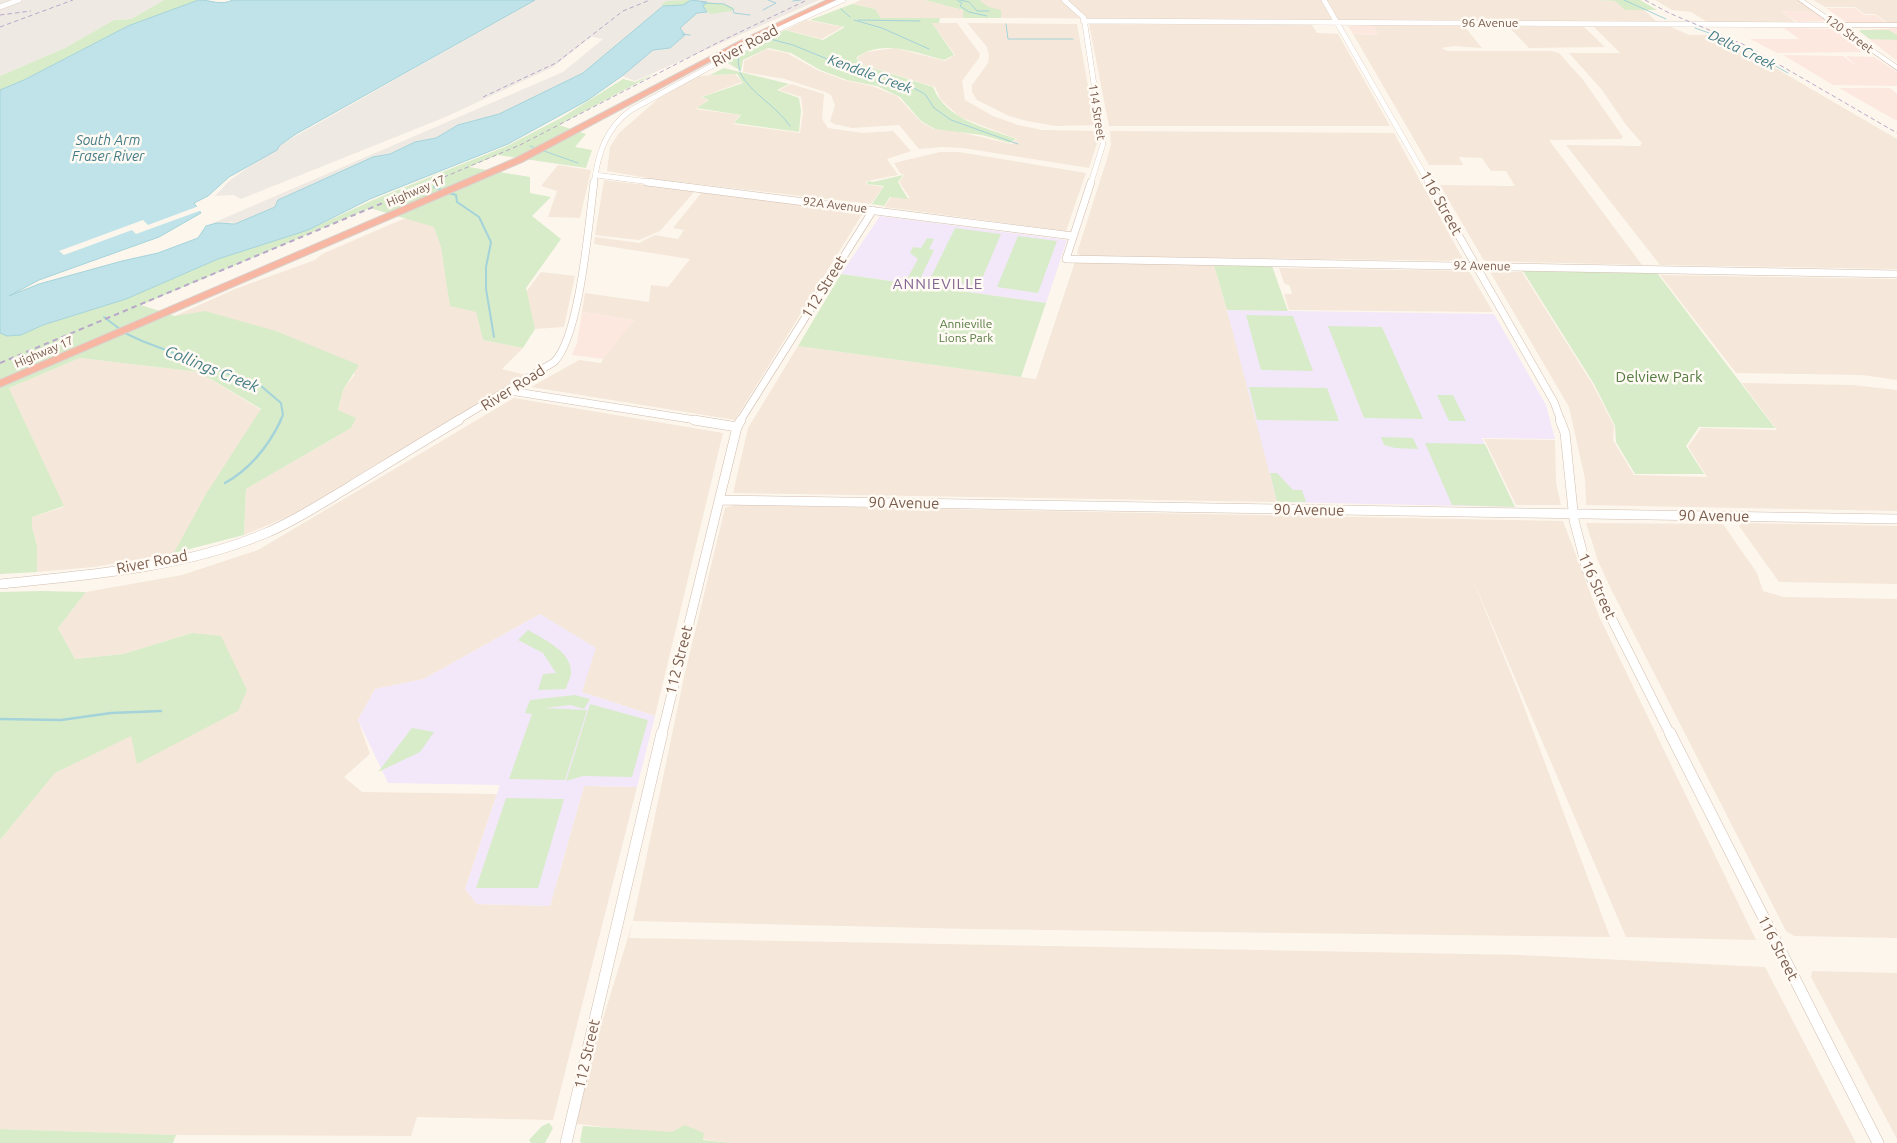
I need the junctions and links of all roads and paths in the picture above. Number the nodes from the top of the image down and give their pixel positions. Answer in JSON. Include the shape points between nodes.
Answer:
{"nodes":[{"id":1,"x":19,"y":0,"type":"edge"},
{"id":2,"x":825,"y":0,"type":"edge"},
{"id":3,"x":832,"y":0,"type":"edge"},
{"id":4,"x":843,"y":0,"type":"edge"},
{"id":5,"x":1064,"y":0,"type":"edge"},
{"id":6,"x":1324,"y":0,"type":"edge"},
{"id":7,"x":1801,"y":0,"type":"edge"},
{"id":8,"x":1808,"y":0,"type":"edge"},
{"id":9,"x":0,"y":7,"type":"edge"},
{"id":10,"x":1083,"y":21,"type":"junction"},
{"id":11,"x":1338,"y":22,"type":"junction"},
{"id":12,"x":1837,"y":25,"type":"junction"},
{"id":13,"x":1844,"y":25,"type":"junction"},
{"id":14,"x":1897,"y":26,"type":"edge"},
{"id":15,"x":1897,"y":64,"type":"edge"},
{"id":16,"x":1897,"y":68,"type":"edge"},
{"id":17,"x":540,"y":148,"type":"junction"},
{"id":18,"x":596,"y":175,"type":"junction"},
{"id":19,"x":873,"y":210,"type":"junction"},
{"id":20,"x":1073,"y":236,"type":"junction"},
{"id":21,"x":1066,"y":258,"type":"joint"},
{"id":22,"x":1476,"y":266,"type":"junction"},
{"id":23,"x":1897,"y":274,"type":"edge"},
{"id":24,"x":98,"y":339,"type":"junction"},
{"id":25,"x":0,"y":378,"type":"edge"},
{"id":26,"x":0,"y":384,"type":"edge"},
{"id":27,"x":510,"y":391,"type":"junction"},
{"id":28,"x":737,"y":427,"type":"junction"},
{"id":29,"x":720,"y":500,"type":"junction"},
{"id":30,"x":1573,"y":514,"type":"junction"},
{"id":31,"x":1897,"y":518,"type":"edge"},
{"id":32,"x":0,"y":584,"type":"edge"},
{"id":33,"x":566,"y":1143,"type":"edge"},
{"id":34,"x":1878,"y":1143,"type":"edge"}],
"edges":[{"from":1,"to":9,"type":"street"},
{"from":2,"to":17,"type":"highway","name":"Highway 17","via":[[744,37]]},
{"from":3,"to":17,"type":"highway","name":"Highway 17","via":[[748,39]]},
{"from":4,"to":18,"type":"street","name":"River Road","via":[[774,31],[636,105],[610,130]]},
{"from":5,"to":10,"type":"street","via":[[1082,16]]},
{"from":6,"to":11,"type":"street","name":"116 Street"},
{"from":7,"to":12,"type":"main road","name":"120 Street"},
{"from":8,"to":13,"type":"main road","name":"120 Street"},
{"from":10,"to":11,"type":"street","name":"96 Avenue"},
{"from":10,"to":20,"type":"street","name":"114 Street","via":[[1103,144]]},
{"from":11,"to":12,"type":"street","name":"96 Avenue"},
{"from":11,"to":22,"type":"street","name":"116 Street"},
{"from":12,"to":13,"type":"main road","name":"96 Avenue"},
{"from":12,"to":16,"type":"main road","name":"120 Street"},
{"from":13,"to":14,"type":"main road","name":"96 Avenue"},
{"from":13,"to":15,"type":"main road","name":"120 Street"},
{"from":17,"to":24,"type":"highway","name":"Highway 17"},
{"from":18,"to":19,"type":"street","name":"92A Avenue"},
{"from":18,"to":27,"type":"street","name":"River Road","via":[[567,348],[554,362]]},
{"from":19,"to":20,"type":"street","name":"92A Avenue"},
{"from":19,"to":28,"type":"street","name":"112 Street"},
{"from":20,"to":21,"type":"street","name":"114 Street"},
{"from":21,"to":22,"type":"street","name":"92 Avenue"},
{"from":22,"to":23,"type":"street","name":"92 Avenue"},
{"from":22,"to":30,"type":"street","name":"116 Street","via":[[1560,417],[1567,448]]},
{"from":24,"to":25,"type":"highway","name":"Highway 17"},
{"from":24,"to":26,"type":"highway","name":"Highway 17"},
{"from":27,"to":28,"type":"street"},
{"from":27,"to":32,"type":"street","name":"River Road","via":[[258,537],[226,547],[115,570]]},
{"from":28,"to":29,"type":"street","name":"112 Street"},
{"from":29,"to":30,"type":"street","name":"90 Avenue"},
{"from":29,"to":33,"type":"street","name":"112 Street","via":[[675,677]]},
{"from":30,"to":31,"type":"street","name":"90 Avenue"},
{"from":30,"to":34,"type":"street","name":"116 Street","via":[[1579,546],[1599,596]]}]}
